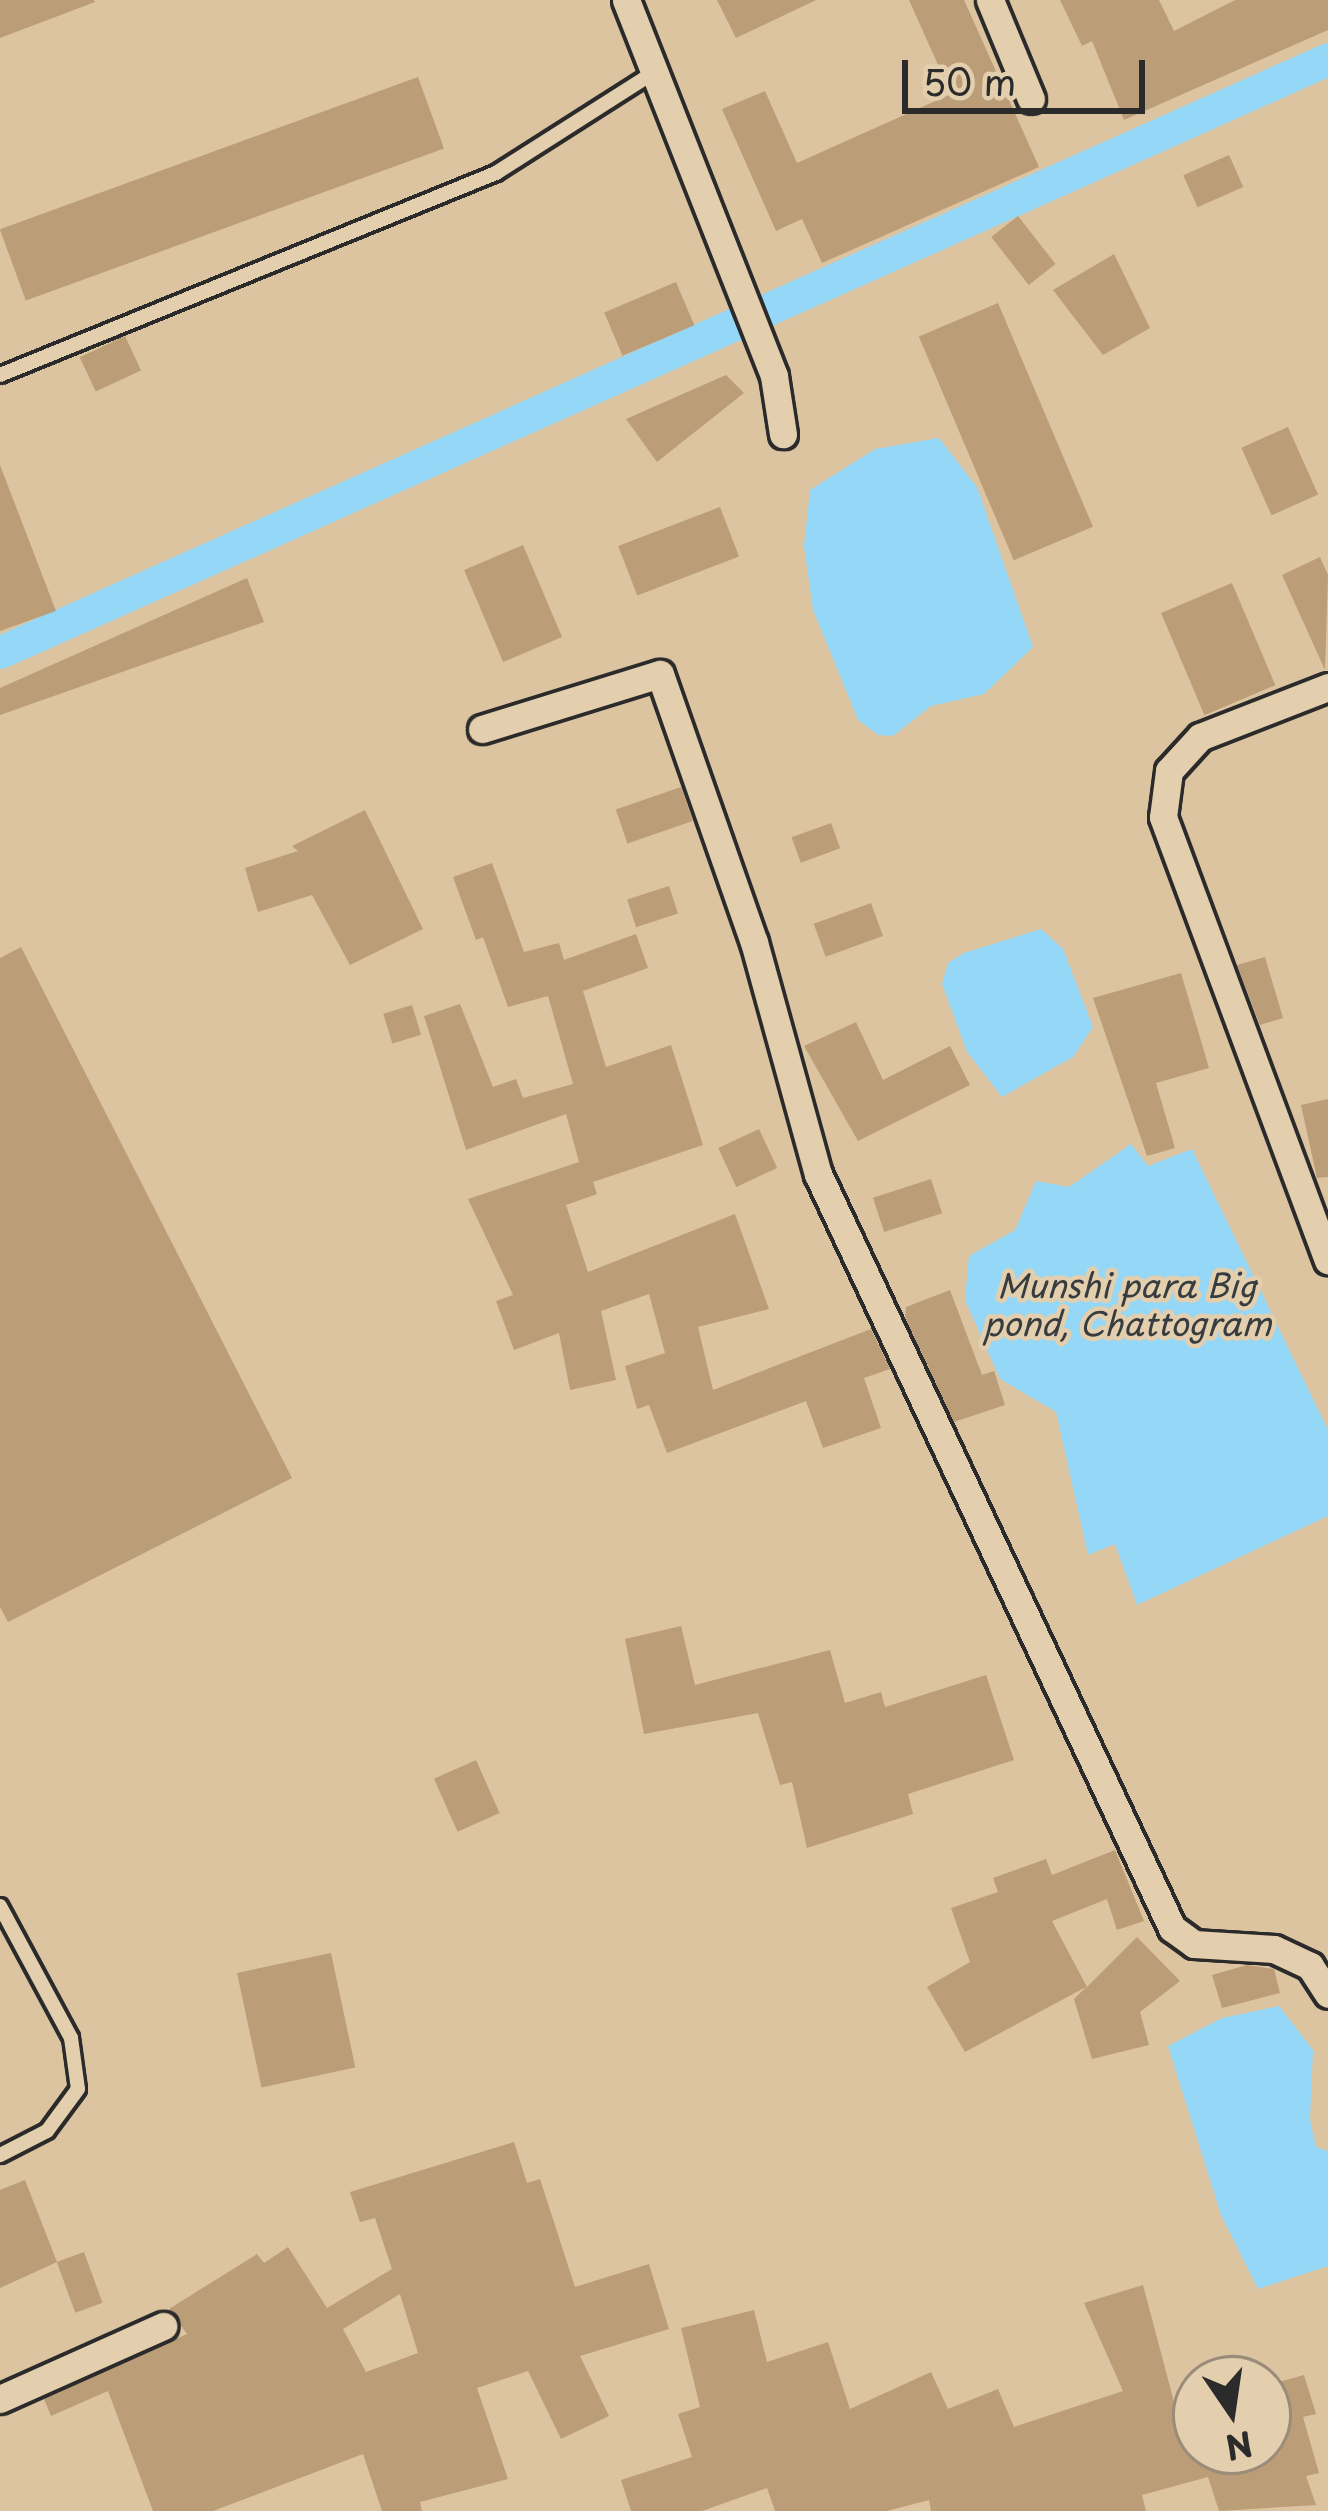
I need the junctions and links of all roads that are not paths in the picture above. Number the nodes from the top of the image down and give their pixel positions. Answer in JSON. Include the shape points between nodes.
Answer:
{"nodes":[{"id":1,"x":626,"y":0,"type":"edge"},
{"id":2,"x":990,"y":0,"type":"edge"},
{"id":3,"x":656,"y":71,"type":"junction"},
{"id":4,"x":1031,"y":100,"type":"dead end"},
{"id":5,"x":0,"y":375,"type":"edge"},
{"id":6,"x":783,"y":434,"type":"dead end"},
{"id":7,"x":1328,"y":687,"type":"edge"},
{"id":8,"x":482,"y":729,"type":"dead end"},
{"id":9,"x":1328,"y":1260,"type":"edge"},
{"id":10,"x":0,"y":1906,"type":"edge"},
{"id":11,"x":1319,"y":1963,"type":"edge"},
{"id":12,"x":1328,"y":1994,"type":"edge"},
{"id":13,"x":0,"y":2155,"type":"edge"},
{"id":14,"x":163,"y":2326,"type":"dead end"},
{"id":15,"x":0,"y":2399,"type":"edge"}],
"edges":[{"from":1,"to":3,"type":"street"},
{"from":2,"to":4,"type":"street"},
{"from":3,"to":5,"type":"lane","via":[[496,173]]},
{"from":3,"to":6,"type":"street","via":[[774,376]]},
{"from":7,"to":9,"type":"street","via":[[1200,737],[1168,771],[1163,817]]},
{"from":8,"to":11,"type":"street","via":[[660,674],[754,941],[818,1174],[1172,1928],[1194,1944],[1274,1948]]},
{"from":10,"to":13,"type":"lane","via":[[71,2038],[78,2089],[47,2131]]},
{"from":11,"to":12,"type":"street"},
{"from":14,"to":15,"type":"street"}]}
